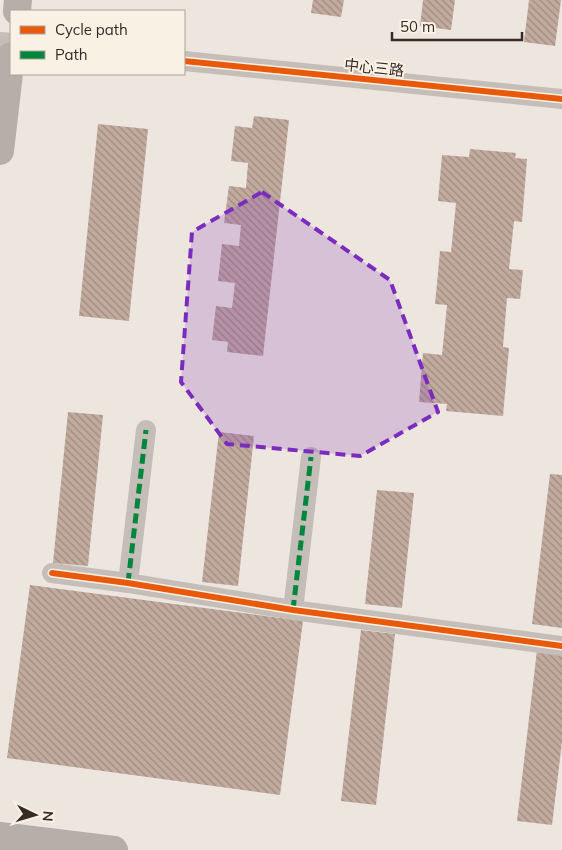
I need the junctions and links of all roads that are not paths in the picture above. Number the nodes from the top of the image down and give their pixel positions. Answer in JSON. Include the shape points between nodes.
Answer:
{"nodes":[{"id":1,"x":185,"y":61,"type":"edge"},
{"id":2,"x":10,"y":65,"type":"edge"},
{"id":3,"x":562,"y":100,"type":"edge"},
{"id":4,"x":0,"y":151,"type":"edge"},
{"id":5,"x":146,"y":430,"type":"dead end"},
{"id":6,"x":311,"y":457,"type":"dead end"},
{"id":7,"x":52,"y":573,"type":"dead end"},
{"id":8,"x":128,"y":583,"type":"junction"},
{"id":9,"x":293,"y":610,"type":"junction"},
{"id":10,"x":562,"y":646,"type":"edge"},
{"id":11,"x":0,"y":836,"type":"edge"},
{"id":12,"x":114,"y":850,"type":"edge"}],
"edges":[{"from":1,"to":3,"type":"street","name":"中心三路"},
{"from":2,"to":4,"type":"main road"},
{"from":5,"to":8,"type":"street"},
{"from":6,"to":9,"type":"street"},
{"from":7,"to":8,"type":"street"},
{"from":8,"to":9,"type":"street"},
{"from":9,"to":10,"type":"street"},
{"from":11,"to":12,"type":"main road"}]}
